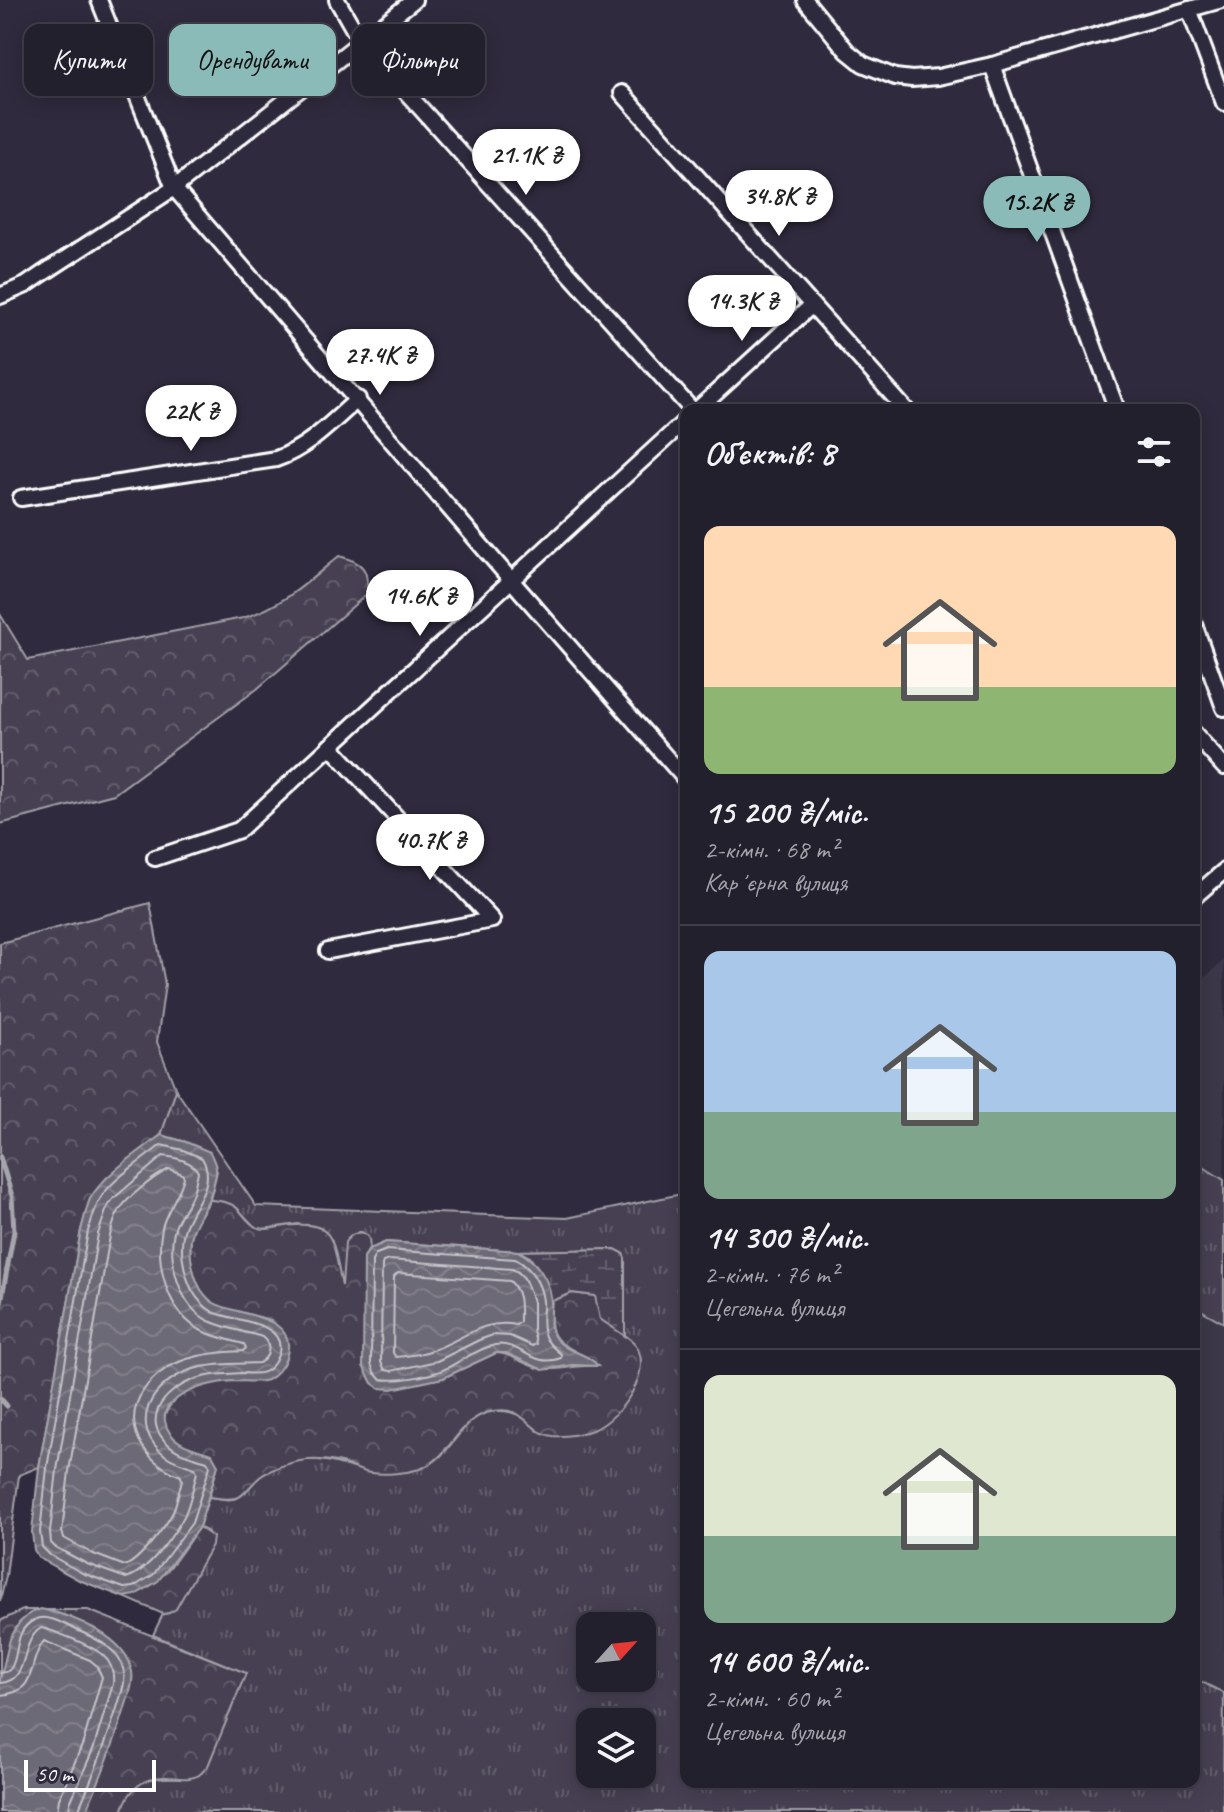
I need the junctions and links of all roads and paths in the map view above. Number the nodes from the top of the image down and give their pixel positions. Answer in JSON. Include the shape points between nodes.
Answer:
{"nodes":[{"id":1,"x":99,"y":0,"type":"edge"},
{"id":2,"x":337,"y":0,"type":"edge"},
{"id":3,"x":414,"y":0,"type":"edge"},
{"id":4,"x":805,"y":0,"type":"edge"},
{"id":5,"x":1222,"y":0,"type":"edge"},
{"id":6,"x":1189,"y":9,"type":"junction"},
{"id":7,"x":384,"y":24,"type":"edge"},
{"id":8,"x":352,"y":26,"type":"edge"},
{"id":9,"x":352,"y":49,"type":"edge"},
{"id":10,"x":992,"y":65,"type":"junction"},
{"id":11,"x":622,"y":93,"type":"dead end"},
{"id":12,"x":410,"y":96,"type":"edge"},
{"id":13,"x":1224,"y":103,"type":"edge"},
{"id":14,"x":174,"y":188,"type":"junction"},
{"id":15,"x":0,"y":296,"type":"edge"},
{"id":16,"x":812,"y":305,"type":"junction"},
{"id":17,"x":358,"y":399,"type":"junction"},
{"id":18,"x":689,"y":404,"type":"edge"},
{"id":19,"x":701,"y":404,"type":"edge"},
{"id":20,"x":901,"y":404,"type":"edge"},
{"id":21,"x":1115,"y":404,"type":"edge"},
{"id":22,"x":680,"y":425,"type":"edge"},
{"id":23,"x":21,"y":498,"type":"dead end"},
{"id":24,"x":511,"y":580,"type":"junction"},
{"id":25,"x":1200,"y":641,"type":"edge"},
{"id":26,"x":1224,"y":708,"type":"edge"},
{"id":27,"x":1200,"y":740,"type":"edge"},
{"id":28,"x":330,"y":746,"type":"junction"},
{"id":29,"x":1224,"y":767,"type":"edge"},
{"id":30,"x":680,"y":773,"type":"edge"},
{"id":31,"x":155,"y":858,"type":"dead end"},
{"id":32,"x":1224,"y":871,"type":"edge"},
{"id":33,"x":1200,"y":892,"type":"edge"},
{"id":34,"x":328,"y":951,"type":"dead end"}],
"edges":[{"from":1,"to":14,"type":"street"},
{"from":2,"to":8,"type":"street"},
{"from":3,"to":7,"type":"street"},
{"from":4,"to":10,"type":"street","via":[[847,51],[895,77],[938,77]]},
{"from":5,"to":6,"type":"street"},
{"from":6,"to":10,"type":"street"},
{"from":6,"to":13,"type":"street"},
{"from":9,"to":14,"type":"street"},
{"from":10,"to":21,"type":"street"},
{"from":11,"to":16,"type":"street"},
{"from":12,"to":18,"type":"street"},
{"from":14,"to":15,"type":"street","via":[[26,285]]},
{"from":14,"to":17,"type":"street"},
{"from":16,"to":19,"type":"street"},
{"from":16,"to":20,"type":"street"},
{"from":17,"to":23,"type":"street","via":[[306,445],[276,459]]},
{"from":17,"to":24,"type":"street"},
{"from":22,"to":24,"type":"street"},
{"from":24,"to":28,"type":"street"},
{"from":24,"to":30,"type":"street"},
{"from":25,"to":26,"type":"street"},
{"from":27,"to":29,"type":"street"},
{"from":28,"to":31,"type":"street","via":[[239,830]]},
{"from":28,"to":34,"type":"street","via":[[492,920]]},
{"from":32,"to":33,"type":"street"}]}
